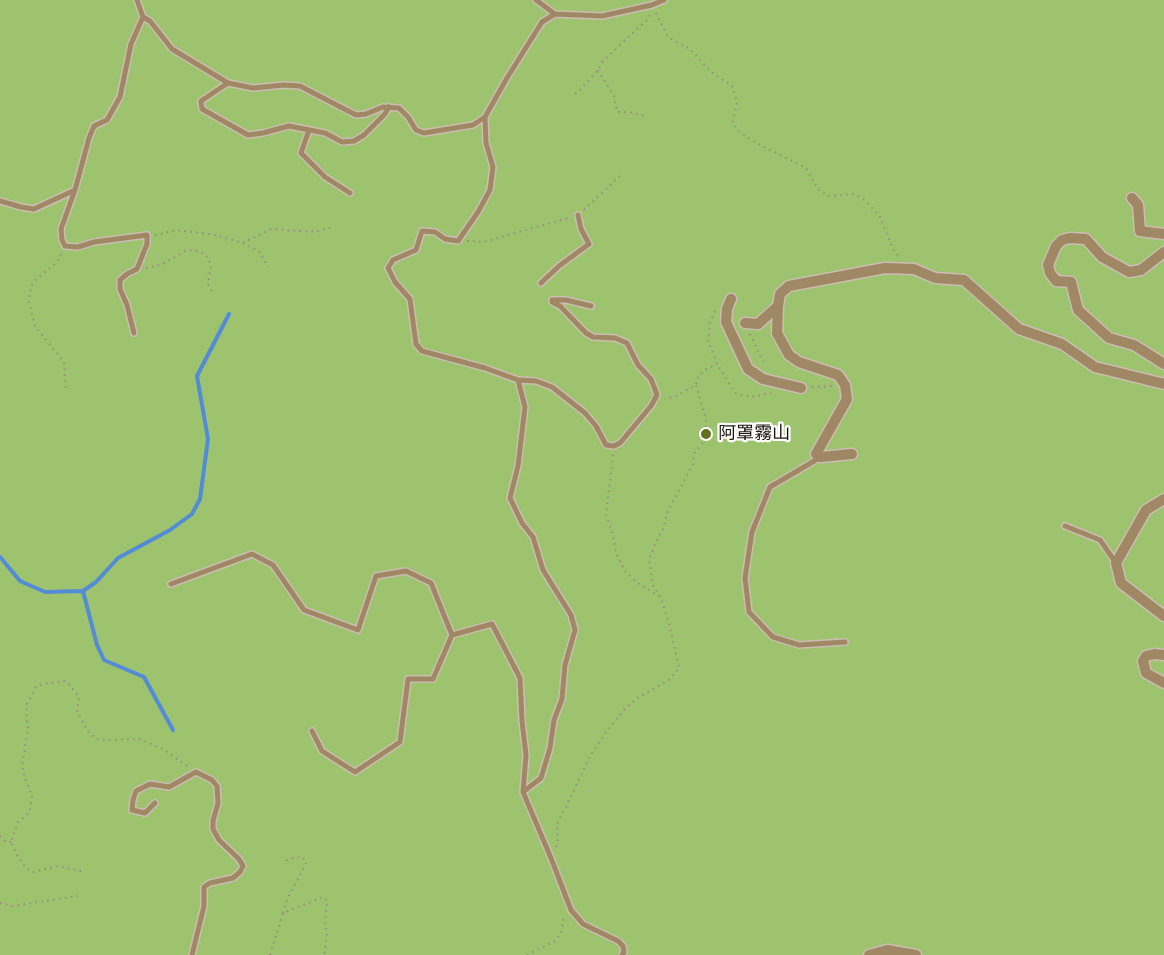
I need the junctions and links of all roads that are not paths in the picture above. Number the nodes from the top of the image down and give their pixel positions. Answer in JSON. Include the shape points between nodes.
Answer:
{"nodes":[{"id":1,"x":137,"y":0,"type":"edge"},
{"id":2,"x":536,"y":0,"type":"edge"},
{"id":3,"x":663,"y":0,"type":"edge"},
{"id":4,"x":555,"y":14,"type":"junction"},
{"id":5,"x":143,"y":16,"type":"junction"},
{"id":6,"x":228,"y":83,"type":"junction"},
{"id":7,"x":390,"y":107,"type":"junction"},
{"id":8,"x":485,"y":117,"type":"junction"},
{"id":9,"x":309,"y":130,"type":"junction"},
{"id":10,"x":75,"y":190,"type":"junction"},
{"id":11,"x":350,"y":193,"type":"dead end"},
{"id":12,"x":1132,"y":198,"type":"dead end"},
{"id":13,"x":0,"y":201,"type":"edge"},
{"id":14,"x":578,"y":215,"type":"road end"},
{"id":15,"x":1164,"y":234,"type":"edge"},
{"id":16,"x":1164,"y":252,"type":"edge"},
{"id":17,"x":541,"y":283,"type":"dead end"},
{"id":18,"x":730,"y":299,"type":"dead end"},
{"id":19,"x":591,"y":306,"type":"dead end"},
{"id":20,"x":778,"y":306,"type":"junction"},
{"id":21,"x":745,"y":323,"type":"dead end"},
{"id":22,"x":134,"y":333,"type":"dead end"},
{"id":23,"x":1164,"y":364,"type":"edge"},
{"id":24,"x":518,"y":380,"type":"junction"},
{"id":25,"x":1164,"y":384,"type":"edge"},
{"id":26,"x":801,"y":388,"type":"dead end"},
{"id":27,"x":852,"y":454,"type":"dead end"},
{"id":28,"x":821,"y":457,"type":"junction"},
{"id":29,"x":1164,"y":499,"type":"edge"},
{"id":30,"x":1065,"y":526,"type":"dead end"},
{"id":31,"x":1116,"y":562,"type":"junction"},
{"id":32,"x":171,"y":584,"type":"dead end"},
{"id":33,"x":1164,"y":616,"type":"edge"},
{"id":34,"x":452,"y":636,"type":"junction"},
{"id":35,"x":845,"y":642,"type":"dead end"},
{"id":36,"x":1164,"y":655,"type":"edge"},
{"id":37,"x":1164,"y":683,"type":"edge"},
{"id":38,"x":312,"y":731,"type":"dead end"},
{"id":39,"x":523,"y":792,"type":"junction"},
{"id":40,"x":155,"y":803,"type":"dead end"},
{"id":41,"x":192,"y":955,"type":"edge"},
{"id":42,"x":622,"y":955,"type":"edge"},
{"id":43,"x":869,"y":955,"type":"edge"},
{"id":44,"x":915,"y":955,"type":"edge"}],
"edges":[{"from":1,"to":5,"type":"lane"},
{"from":2,"to":4,"type":"lane"},
{"from":3,"to":4,"type":"lane","via":[[602,16]]},
{"from":4,"to":8,"type":"lane","via":[[542,22]]},
{"from":5,"to":6,"type":"lane","via":[[172,49]]},
{"from":5,"to":10,"type":"lane","via":[[131,44],[120,97],[107,120],[94,126]]},
{"from":6,"to":7,"type":"lane","via":[[253,88],[300,86],[356,115]]},
{"from":6,"to":9,"type":"lane","via":[[201,101],[202,109],[248,135],[289,126]]},
{"from":7,"to":8,"type":"lane","via":[[399,108],[416,130],[424,133],[473,125]]},
{"from":7,"to":9,"type":"lane","via":[[354,141],[342,142]]},
{"from":8,"to":24,"type":"lane","via":[[486,143],[493,167],[490,190],[478,212],[458,241],[422,231],[416,250],[393,260],[388,268],[410,299],[416,344],[422,351]]},
{"from":9,"to":11,"type":"lane","via":[[302,153],[325,177]]},
{"from":10,"to":13,"type":"lane","via":[[34,209]]},
{"from":10,"to":22,"type":"lane","via":[[61,229],[65,246],[78,248],[147,235],[137,269],[120,280]]},
{"from":12,"to":15,"type":"street","via":[[1138,205],[1140,231]]},
{"from":14,"to":17,"type":"lane","via":[[589,244]]},
{"from":16,"to":23,"type":"street","via":[[1141,270],[1129,272],[1102,257],[1086,239],[1070,238],[1056,246],[1048,265],[1056,281],[1071,282],[1078,310],[1109,338],[1134,345]]},
{"from":18,"to":26,"type":"street","via":[[726,322],[748,369],[763,379]]},
{"from":19,"to":24,"type":"lane","via":[[552,300],[586,333],[627,344],[657,395],[620,443],[606,445],[585,413],[552,387]]},
{"from":20,"to":21,"type":"street","via":[[758,324]]},
{"from":20,"to":25,"type":"street","via":[[780,294],[789,286],[885,268],[914,269],[935,278],[963,280],[1018,329],[1062,345],[1095,367]]},
{"from":20,"to":28,"type":"street","via":[[777,333],[789,356],[838,375],[845,385],[847,399],[816,454]]},
{"from":24,"to":39,"type":"lane","via":[[525,407],[510,498],[533,537],[543,570],[572,615],[575,630],[541,778]]},
{"from":27,"to":28,"type":"street"},
{"from":28,"to":35,"type":"lane","via":[[770,487],[752,532],[745,579],[749,612],[773,637],[799,645]]},
{"from":29,"to":31,"type":"street","via":[[1146,510]]},
{"from":30,"to":31,"type":"lane","via":[[1100,540]]},
{"from":31,"to":33,"type":"street","via":[[1121,583]]},
{"from":32,"to":34,"type":"lane","via":[[252,554],[273,566],[304,609],[358,630],[376,576],[406,571],[431,583]]},
{"from":34,"to":38,"type":"lane","via":[[433,679],[408,679],[400,742],[355,772],[322,751]]},
{"from":34,"to":39,"type":"lane","via":[[492,624],[520,678],[526,755]]},
{"from":36,"to":37,"type":"street","via":[[1146,656],[1143,661],[1146,673]]},
{"from":39,"to":42,"type":"lane","via":[[571,910],[583,924],[618,941]]},
{"from":40,"to":41,"type":"lane","via":[[145,813],[132,810],[136,791],[150,784],[169,787],[196,772],[212,780],[217,786],[218,803],[213,829],[243,866],[233,878],[204,886],[204,906]]},
{"from":43,"to":44,"type":"street","via":[[886,950]]}]}
